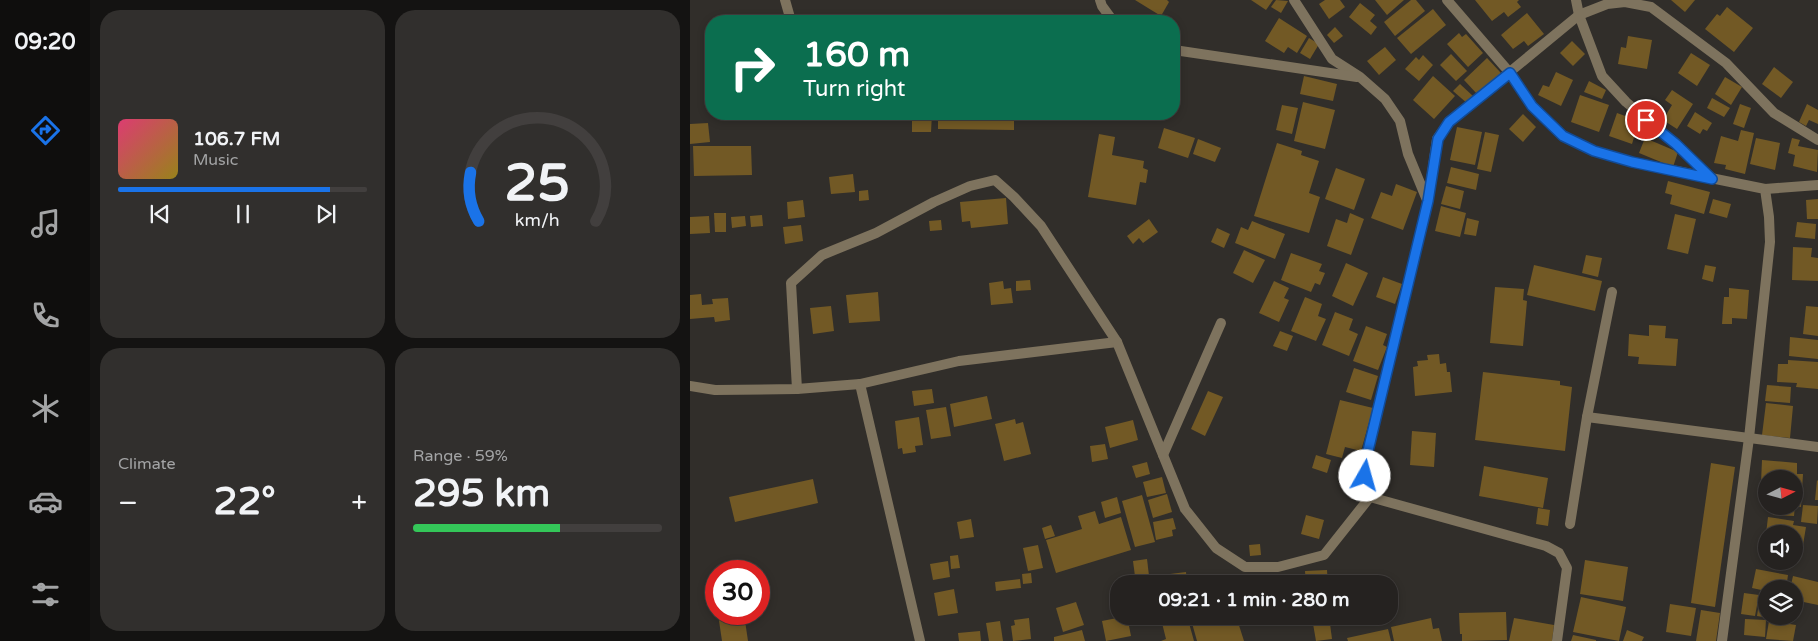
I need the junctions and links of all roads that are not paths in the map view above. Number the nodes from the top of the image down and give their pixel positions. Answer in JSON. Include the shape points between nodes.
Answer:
{"nodes":[{"id":1,"x":785,"y":0,"type":"edge"},
{"id":2,"x":1100,"y":0,"type":"edge"},
{"id":3,"x":1294,"y":0,"type":"edge"},
{"id":4,"x":1447,"y":0,"type":"edge"},
{"id":5,"x":1576,"y":0,"type":"edge"},
{"id":6,"x":789,"y":15,"type":"edge"},
{"id":7,"x":1109,"y":15,"type":"edge"},
{"id":8,"x":1579,"y":15,"type":"junction"},
{"id":9,"x":1180,"y":51,"type":"edge"},
{"id":10,"x":1510,"y":73,"type":"junction"},
{"id":11,"x":1360,"y":77,"type":"junction"},
{"id":12,"x":1818,"y":140,"type":"edge"},
{"id":13,"x":1712,"y":179,"type":"junction"},
{"id":14,"x":1818,"y":185,"type":"edge"},
{"id":15,"x":1764,"y":189,"type":"junction"},
{"id":16,"x":1428,"y":201,"type":"junction"},
{"id":17,"x":1612,"y":292,"type":"dead end"},
{"id":18,"x":1221,"y":323,"type":"dead end"},
{"id":19,"x":1117,"y":342,"type":"junction"},
{"id":20,"x":860,"y":384,"type":"junction"},
{"id":21,"x":690,"y":386,"type":"edge"},
{"id":22,"x":797,"y":389,"type":"junction"},
{"id":23,"x":1587,"y":417,"type":"junction"},
{"id":24,"x":1749,"y":438,"type":"junction"},
{"id":25,"x":1818,"y":447,"type":"edge"},
{"id":26,"x":1163,"y":455,"type":"junction"},
{"id":27,"x":1370,"y":497,"type":"junction"},
{"id":28,"x":1570,"y":524,"type":"dead end"},
{"id":29,"x":920,"y":641,"type":"edge"},
{"id":30,"x":1557,"y":641,"type":"edge"},
{"id":31,"x":1722,"y":641,"type":"edge"}],
"edges":[{"from":1,"to":6,"type":"street"},
{"from":2,"to":7,"type":"street"},
{"from":3,"to":11,"type":"street","via":[[1332,59]]},
{"from":4,"to":10,"type":"street"},
{"from":5,"to":8,"type":"street"},
{"from":8,"to":10,"type":"street"},
{"from":8,"to":12,"type":"street","via":[[1607,4],[1625,2],[1651,7],[1726,63],[1774,113]]},
{"from":8,"to":13,"type":"street","via":[[1602,76],[1626,102]]},
{"from":9,"to":11,"type":"street"},
{"from":10,"to":13,"type":"street","via":[[1532,106],[1563,136],[1594,151],[1632,162]]},
{"from":10,"to":16,"type":"street","via":[[1449,122],[1438,139]]},
{"from":11,"to":16,"type":"street","via":[[1385,99],[1400,121],[1408,154]]},
{"from":13,"to":15,"type":"street"},
{"from":14,"to":15,"type":"street"},
{"from":15,"to":24,"type":"street","via":[[1770,242]]},
{"from":16,"to":27,"type":"street","via":[[1367,455],[1365,476]]},
{"from":17,"to":23,"type":"street"},
{"from":18,"to":26,"type":"street"},
{"from":19,"to":20,"type":"street","via":[[958,362]]},
{"from":19,"to":22,"type":"street","via":[[1041,226],[995,180],[963,189],[876,233],[822,255],[791,284]]},
{"from":19,"to":26,"type":"street"},
{"from":20,"to":22,"type":"street"},
{"from":20,"to":29,"type":"street"},
{"from":21,"to":22,"type":"street","via":[[715,390]]},
{"from":23,"to":24,"type":"street"},
{"from":23,"to":28,"type":"street"},
{"from":24,"to":25,"type":"street"},
{"from":24,"to":31,"type":"street"},
{"from":26,"to":27,"type":"street","via":[[1185,509],[1216,548],[1244,567],[1278,567],[1324,555]]},
{"from":27,"to":30,"type":"street","via":[[1546,546],[1559,553],[1567,568]]}]}
